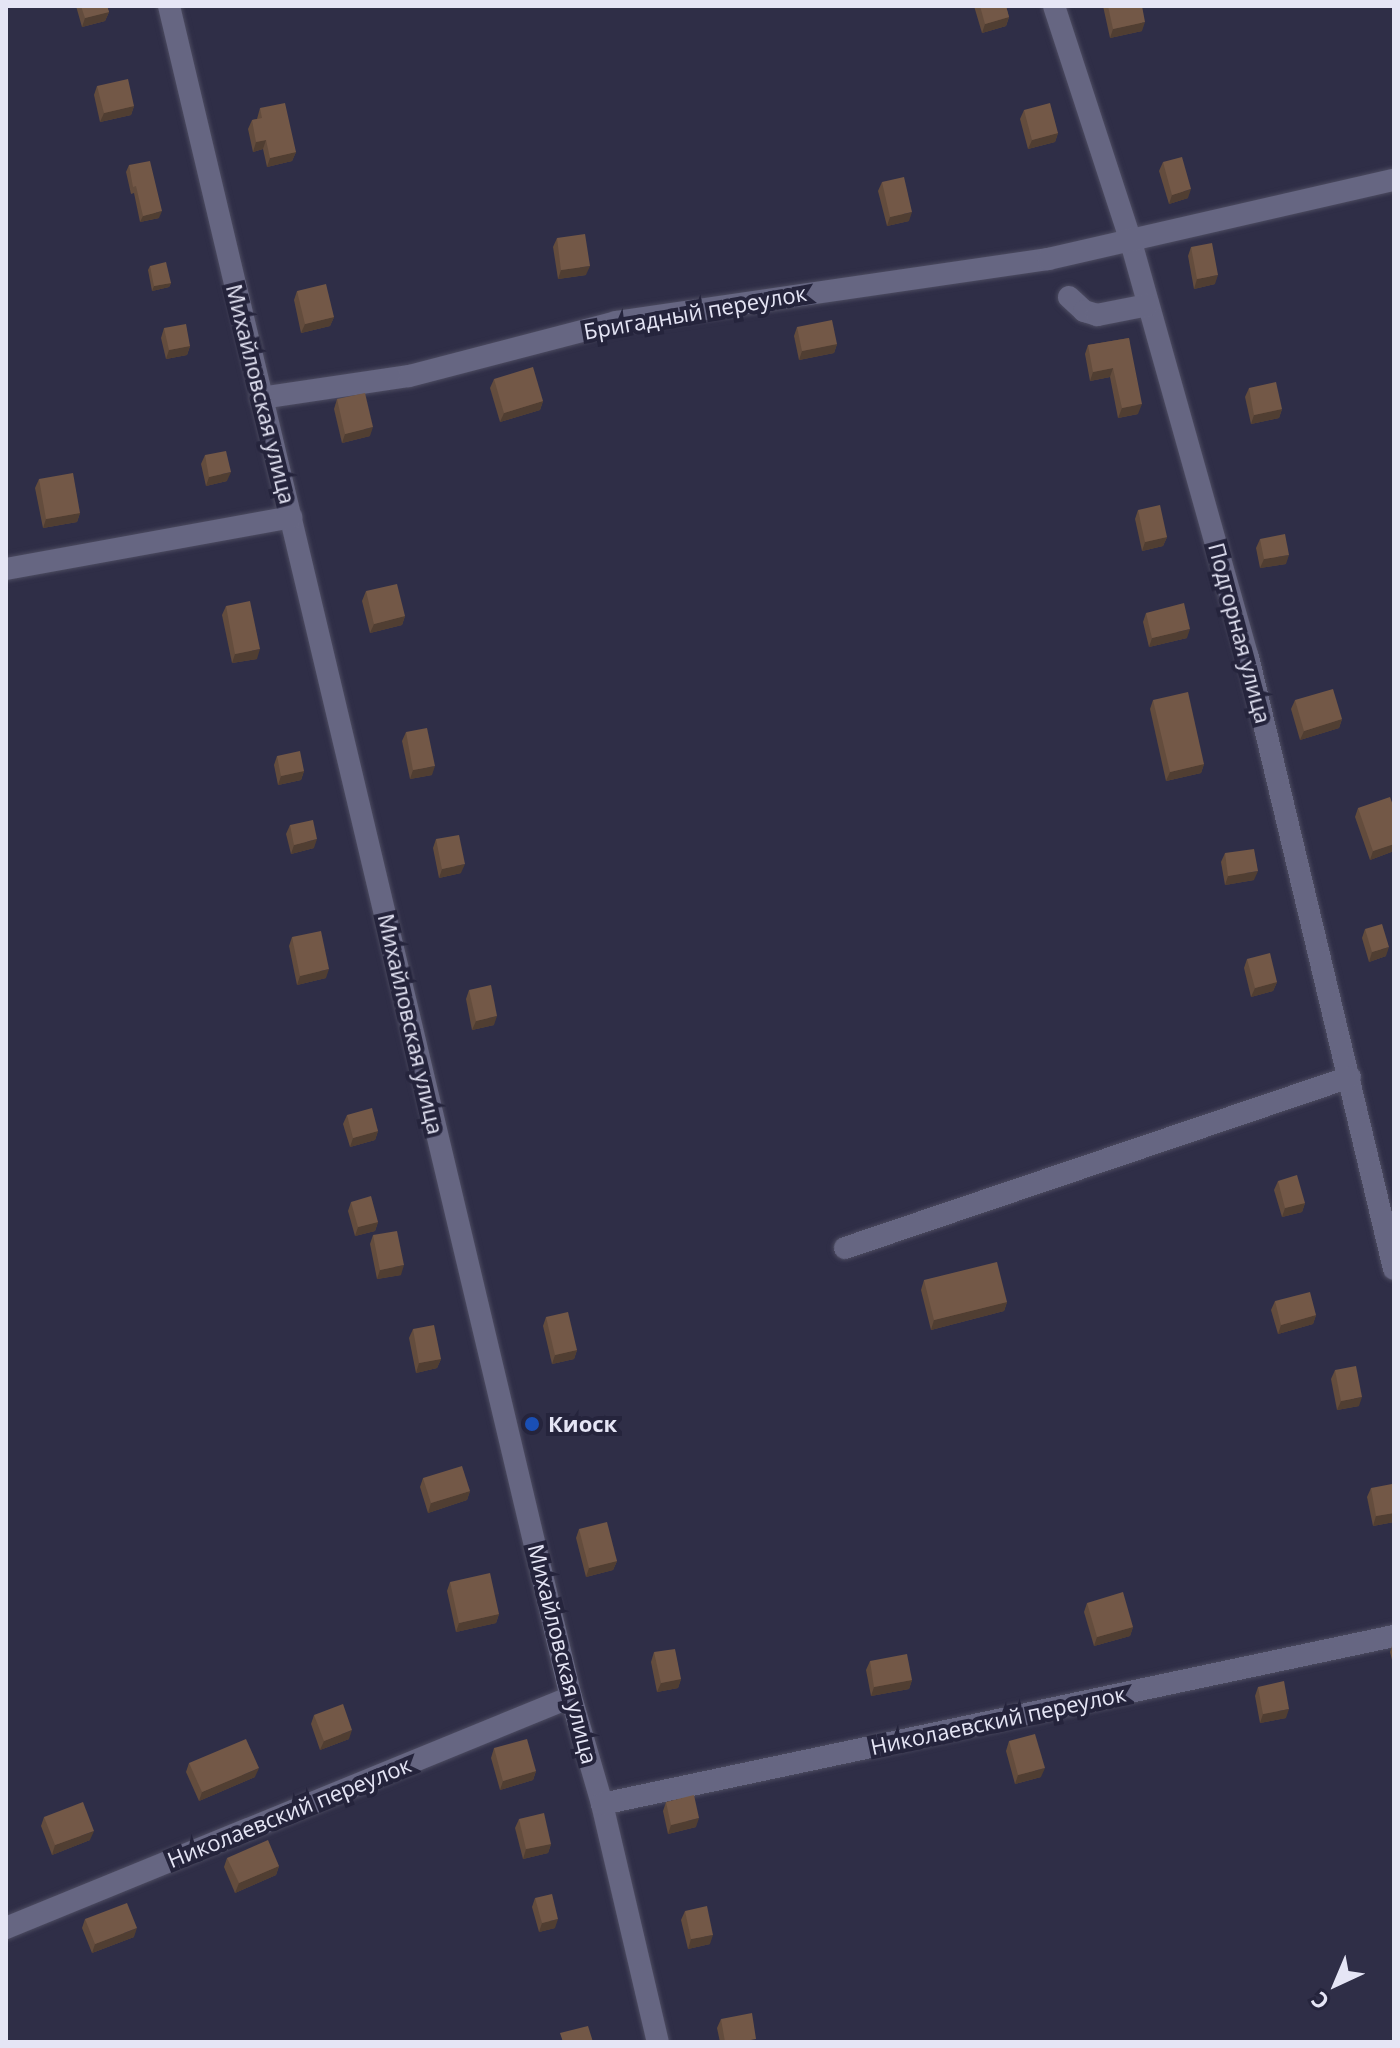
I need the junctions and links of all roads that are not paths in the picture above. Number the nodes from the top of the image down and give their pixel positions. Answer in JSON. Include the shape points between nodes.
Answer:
{"nodes":[{"id":1,"x":169,"y":6,"type":"edge"},
{"id":2,"x":1054,"y":6,"type":"edge"},
{"id":3,"x":1394,"y":180,"type":"edge"},
{"id":4,"x":1131,"y":242,"type":"junction"},
{"id":5,"x":1069,"y":297,"type":"dead end"},
{"id":6,"x":1148,"y":305,"type":"junction"},
{"id":7,"x":261,"y":398,"type":"junction"},
{"id":8,"x":291,"y":517,"type":"junction"},
{"id":9,"x":6,"y":569,"type":"edge"},
{"id":10,"x":1350,"y":1077,"type":"junction"},
{"id":11,"x":845,"y":1248,"type":"dead end"},
{"id":12,"x":1394,"y":1269,"type":"edge"},
{"id":13,"x":1394,"y":1636,"type":"edge"},
{"id":14,"x":571,"y":1697,"type":"junction"},
{"id":15,"x":602,"y":1804,"type":"junction"},
{"id":16,"x":6,"y":1928,"type":"edge"},
{"id":17,"x":658,"y":2042,"type":"edge"}],
"edges":[{"from":1,"to":7,"type":"street","name":"Михайловская улица"},
{"from":2,"to":4,"type":"street","name":"Подгорная улица"},
{"from":3,"to":4,"type":"street","name":"Бригадный переулок"},
{"from":4,"to":6,"type":"street","name":"Подгорная улица"},
{"from":4,"to":7,"type":"street","name":"Бригадный переулок","via":[[1048,259],[616,322],[409,376]]},
{"from":5,"to":6,"type":"street","via":[[1097,315]]},
{"from":6,"to":10,"type":"street","name":"Подгорная улица","via":[[1248,657]]},
{"from":7,"to":8,"type":"street","name":"Михайловская улица"},
{"from":8,"to":9,"type":"street"},
{"from":8,"to":14,"type":"street","name":"Михайловская улица"},
{"from":10,"to":11,"type":"street"},
{"from":10,"to":12,"type":"street","name":"Подгорная улица"},
{"from":13,"to":15,"type":"street","name":"Николаевский переулок"},
{"from":14,"to":15,"type":"street","name":"Михайловская улица"},
{"from":14,"to":16,"type":"street","name":"Николаевский переулок"},
{"from":15,"to":17,"type":"street","name":"Михайловская улица"}]}
